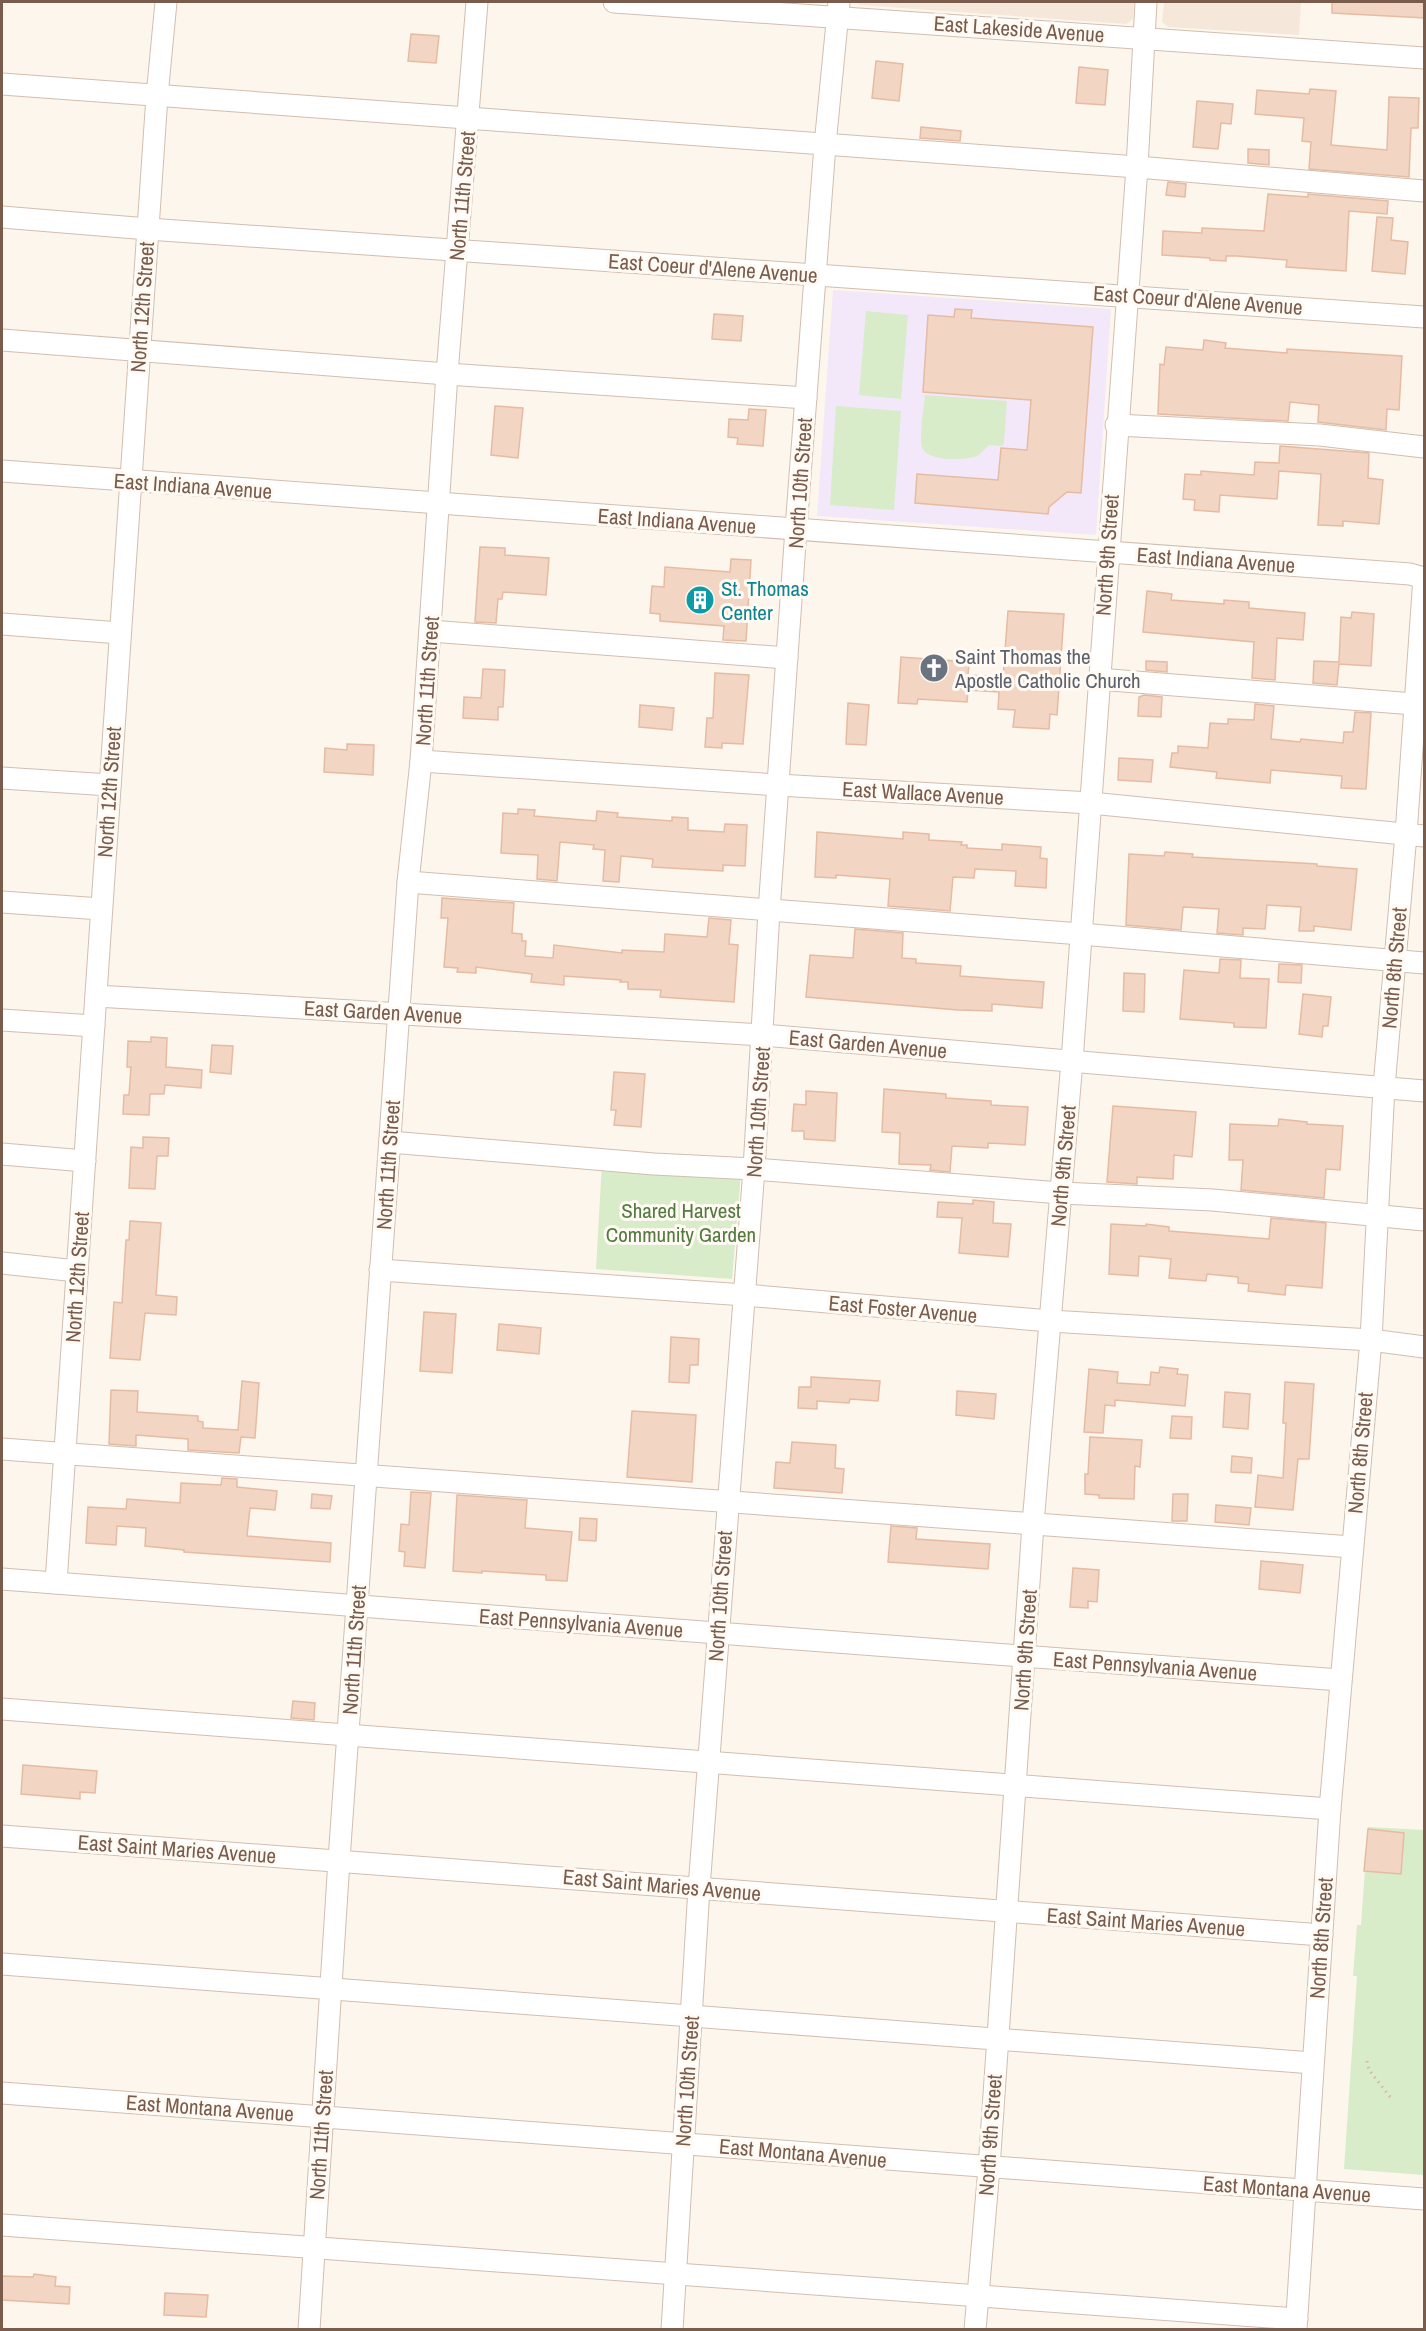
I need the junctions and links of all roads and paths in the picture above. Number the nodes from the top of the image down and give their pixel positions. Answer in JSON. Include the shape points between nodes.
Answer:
{"nodes":[{"id":1,"x":166,"y":2,"type":"edge"},
{"id":2,"x":477,"y":2,"type":"edge"},
{"id":3,"x":614,"y":2,"type":"edge"},
{"id":4,"x":1146,"y":2,"type":"edge"},
{"id":5,"x":839,"y":9,"type":"edge"},
{"id":6,"x":1143,"y":37,"type":"junction"},
{"id":7,"x":1425,"y":58,"type":"edge"},
{"id":8,"x":2,"y":84,"type":"edge"},
{"id":9,"x":157,"y":96,"type":"junction"},
{"id":10,"x":469,"y":119,"type":"junction"},
{"id":11,"x":825,"y":146,"type":"junction"},
{"id":12,"x":1137,"y":167,"type":"junction"},
{"id":13,"x":1425,"y":191,"type":"edge"},
{"id":14,"x":2,"y":217,"type":"edge"},
{"id":15,"x":148,"y":229,"type":"junction"},
{"id":16,"x":457,"y":249,"type":"junction"},
{"id":17,"x":816,"y":275,"type":"junction"},
{"id":18,"x":1127,"y":295,"type":"junction"},
{"id":19,"x":1425,"y":317,"type":"edge"},
{"id":20,"x":2,"y":339,"type":"edge"},
{"id":21,"x":140,"y":350,"type":"junction"},
{"id":22,"x":447,"y":374,"type":"junction"},
{"id":23,"x":806,"y":398,"type":"junction"},
{"id":24,"x":1116,"y":425,"type":"junction"},
{"id":25,"x":1425,"y":447,"type":"edge"},
{"id":26,"x":2,"y":471,"type":"edge"},
{"id":27,"x":130,"y":481,"type":"junction"},
{"id":28,"x":438,"y":504,"type":"junction"},
{"id":29,"x":796,"y":529,"type":"junction"},
{"id":30,"x":1108,"y":552,"type":"junction"},
{"id":31,"x":1424,"y":578,"type":"edge"},
{"id":32,"x":2,"y":624,"type":"edge"},
{"id":33,"x":430,"y":631,"type":"junction"},
{"id":34,"x":120,"y":633,"type":"junction"},
{"id":35,"x":787,"y":658,"type":"junction"},
{"id":36,"x":1098,"y":679,"type":"junction"},
{"id":37,"x":1419,"y":705,"type":"edge"},
{"id":38,"x":422,"y":761,"type":"junction"},
{"id":39,"x":2,"y":778,"type":"edge"},
{"id":40,"x":110,"y":785,"type":"junction"},
{"id":41,"x":778,"y":785,"type":"junction"},
{"id":42,"x":1091,"y":802,"type":"junction"},
{"id":43,"x":1415,"y":835,"type":"edge"},
{"id":44,"x":408,"y":882,"type":"junction"},
{"id":45,"x":2,"y":902,"type":"edge"},
{"id":46,"x":102,"y":909,"type":"junction"},
{"id":47,"x":769,"y":911,"type":"junction"},
{"id":48,"x":1081,"y":934,"type":"junction"},
{"id":49,"x":1395,"y":960,"type":"junction"},
{"id":50,"x":1425,"y":963,"type":"edge"},
{"id":51,"x":96,"y":996,"type":"junction"},
{"id":52,"x":399,"y":1013,"type":"junction"},
{"id":53,"x":2,"y":1020,"type":"edge"},
{"id":54,"x":94,"y":1026,"type":"junction"},
{"id":55,"x":763,"y":1035,"type":"junction"},
{"id":56,"x":1072,"y":1061,"type":"junction"},
{"id":57,"x":1384,"y":1087,"type":"junction"},
{"id":58,"x":1425,"y":1091,"type":"edge"},
{"id":59,"x":390,"y":1142,"type":"junction"},
{"id":60,"x":2,"y":1154,"type":"edge"},
{"id":61,"x":84,"y":1161,"type":"junction"},
{"id":62,"x":754,"y":1169,"type":"junction"},
{"id":63,"x":1061,"y":1193,"type":"junction"},
{"id":64,"x":1377,"y":1215,"type":"junction"},
{"id":65,"x":1425,"y":1220,"type":"edge"},
{"id":66,"x":2,"y":1263,"type":"edge"},
{"id":67,"x":380,"y":1270,"type":"junction"},
{"id":68,"x":77,"y":1271,"type":"junction"},
{"id":69,"x":745,"y":1295,"type":"junction"},
{"id":70,"x":1050,"y":1321,"type":"junction"},
{"id":71,"x":1371,"y":1340,"type":"junction"},
{"id":72,"x":1425,"y":1347,"type":"edge"},
{"id":73,"x":2,"y":1449,"type":"edge"},
{"id":74,"x":65,"y":1454,"type":"junction"},
{"id":75,"x":366,"y":1476,"type":"junction"},
{"id":76,"x":728,"y":1502,"type":"junction"},
{"id":77,"x":1033,"y":1524,"type":"junction"},
{"id":78,"x":1352,"y":1547,"type":"junction"},
{"id":79,"x":2,"y":1579,"type":"edge"},
{"id":80,"x":56,"y":1583,"type":"junction"},
{"id":81,"x":357,"y":1606,"type":"junction"},
{"id":82,"x":717,"y":1633,"type":"junction"},
{"id":83,"x":1025,"y":1656,"type":"junction"},
{"id":84,"x":1340,"y":1680,"type":"junction"},
{"id":85,"x":2,"y":1709,"type":"edge"},
{"id":86,"x":348,"y":1735,"type":"junction"},
{"id":87,"x":708,"y":1762,"type":"junction"},
{"id":88,"x":1015,"y":1785,"type":"junction"},
{"id":89,"x":1330,"y":1809,"type":"junction"},
{"id":90,"x":2,"y":1836,"type":"edge"},
{"id":91,"x":339,"y":1860,"type":"junction"},
{"id":92,"x":699,"y":1888,"type":"junction"},
{"id":93,"x":1005,"y":1912,"type":"junction"},
{"id":94,"x":1322,"y":1935,"type":"junction"},
{"id":95,"x":2,"y":1964,"type":"edge"},
{"id":96,"x":330,"y":1990,"type":"junction"},
{"id":97,"x":691,"y":2015,"type":"junction"},
{"id":98,"x":997,"y":2040,"type":"junction"},
{"id":99,"x":1366,"y":2061,"type":"dead end"},
{"id":100,"x":1313,"y":2063,"type":"junction"},
{"id":101,"x":2,"y":2093,"type":"edge"},
{"id":102,"x":1390,"y":2098,"type":"dead end"},
{"id":103,"x":322,"y":2116,"type":"junction"},
{"id":104,"x":683,"y":2144,"type":"junction"},
{"id":105,"x":989,"y":2168,"type":"junction"},
{"id":106,"x":1305,"y":2191,"type":"junction"},
{"id":107,"x":1425,"y":2199,"type":"edge"},
{"id":108,"x":2,"y":2225,"type":"edge"},
{"id":109,"x":314,"y":2247,"type":"junction"},
{"id":110,"x":675,"y":2274,"type":"junction"},
{"id":111,"x":978,"y":2296,"type":"junction"},
{"id":112,"x":1296,"y":2324,"type":"edge"},
{"id":113,"x":309,"y":2330,"type":"edge"},
{"id":114,"x":672,"y":2330,"type":"edge"},
{"id":115,"x":975,"y":2330,"type":"edge"}],
"edges":[{"from":1,"to":9,"type":"street","name":"North 12th Street"},
{"from":2,"to":10,"type":"street","name":"North 11th Street"},
{"from":3,"to":5,"type":"street","name":"East Lakeside Avenue"},
{"from":4,"to":6,"type":"street","name":"North 9th Street"},
{"from":5,"to":6,"type":"street","name":"East Lakeside Avenue"},
{"from":5,"to":11,"type":"street","name":"North 10th Street"},
{"from":6,"to":7,"type":"street","name":"East Lakeside Avenue"},
{"from":6,"to":12,"type":"street","name":"North 9th Street"},
{"from":8,"to":9,"type":"street"},
{"from":9,"to":10,"type":"street"},
{"from":9,"to":15,"type":"street","name":"North 12th Street"},
{"from":10,"to":11,"type":"street"},
{"from":10,"to":16,"type":"street","name":"North 11th Street"},
{"from":11,"to":12,"type":"street"},
{"from":11,"to":17,"type":"street","name":"North 10th Street"},
{"from":12,"to":13,"type":"street"},
{"from":12,"to":18,"type":"street","name":"North 9th Street"},
{"from":14,"to":15,"type":"street","name":"East Coeur d'Alene Avenue"},
{"from":15,"to":16,"type":"street","name":"East Coeur d'Alene Avenue"},
{"from":15,"to":21,"type":"street","name":"North 12th Street"},
{"from":16,"to":17,"type":"street","name":"East Coeur d'Alene Avenue"},
{"from":16,"to":22,"type":"street","name":"North 11th Street"},
{"from":17,"to":18,"type":"street","name":"East Coeur d'Alene Avenue"},
{"from":17,"to":23,"type":"street","name":"North 10th Street"},
{"from":18,"to":19,"type":"street","name":"East Coeur d'Alene Avenue"},
{"from":18,"to":24,"type":"street","name":"North 9th Street"},
{"from":20,"to":21,"type":"street"},
{"from":21,"to":22,"type":"street"},
{"from":21,"to":27,"type":"street","name":"North 12th Street"},
{"from":22,"to":23,"type":"street"},
{"from":22,"to":28,"type":"street","name":"North 11th Street"},
{"from":23,"to":29,"type":"street","name":"North 10th Street"},
{"from":24,"to":25,"type":"street","via":[[1320,435]]},
{"from":24,"to":30,"type":"street","name":"North 9th Street"},
{"from":26,"to":27,"type":"street","name":"East Indiana Avenue"},
{"from":27,"to":28,"type":"street","name":"East Indiana Avenue"},
{"from":27,"to":34,"type":"street","name":"North 12th Street"},
{"from":28,"to":29,"type":"street","name":"East Indiana Avenue"},
{"from":28,"to":33,"type":"street","name":"North 11th Street"},
{"from":29,"to":30,"type":"street","name":"East Indiana Avenue"},
{"from":29,"to":35,"type":"street","name":"North 10th Street"},
{"from":30,"to":31,"type":"street","name":"East Indiana Avenue"},
{"from":30,"to":36,"type":"street","name":"North 9th Street"},
{"from":31,"to":37,"type":"street","name":"North 8th Street"},
{"from":32,"to":34,"type":"street"},
{"from":33,"to":35,"type":"street"},
{"from":33,"to":38,"type":"street","name":"North 11th Street"},
{"from":34,"to":40,"type":"street","name":"North 12th Street"},
{"from":35,"to":41,"type":"street","name":"North 10th Street"},
{"from":36,"to":37,"type":"street"},
{"from":36,"to":42,"type":"street","name":"North 9th Street"},
{"from":37,"to":43,"type":"street","name":"North 8th Street"},
{"from":38,"to":41,"type":"street","name":"East Wallace Avenue"},
{"from":38,"to":44,"type":"street","name":"North 11th Street"},
{"from":39,"to":40,"type":"street"},
{"from":40,"to":46,"type":"street","name":"North 12th Street"},
{"from":41,"to":42,"type":"street","name":"East Wallace Avenue"},
{"from":41,"to":47,"type":"street","name":"North 10th Street"},
{"from":42,"to":43,"type":"street","name":"East Wallace Avenue"},
{"from":42,"to":48,"type":"street","name":"North 9th Street"},
{"from":43,"to":49,"type":"street","name":"North 8th Street"},
{"from":44,"to":47,"type":"street"},
{"from":44,"to":52,"type":"street","name":"North 11th Street"},
{"from":45,"to":46,"type":"street"},
{"from":46,"to":51,"type":"street","name":"North 12th Street"},
{"from":47,"to":48,"type":"street"},
{"from":47,"to":55,"type":"street","name":"North 10th Street"},
{"from":48,"to":49,"type":"street"},
{"from":48,"to":56,"type":"street","name":"North 9th Street"},
{"from":49,"to":50,"type":"street"},
{"from":49,"to":57,"type":"street","name":"North 8th Street"},
{"from":51,"to":52,"type":"street","name":"East Garden Avenue"},
{"from":51,"to":54,"type":"street","name":"North 12th Street"},
{"from":52,"to":55,"type":"street","name":"East Garden Avenue"},
{"from":52,"to":59,"type":"street","name":"North 11th Street"},
{"from":53,"to":54,"type":"street"},
{"from":54,"to":61,"type":"street","name":"North 12th Street"},
{"from":55,"to":56,"type":"street","name":"East Garden Avenue"},
{"from":55,"to":62,"type":"street","name":"North 10th Street"},
{"from":56,"to":57,"type":"street","name":"East Garden Avenue"},
{"from":56,"to":63,"type":"street","name":"North 9th Street"},
{"from":57,"to":58,"type":"street","name":"East Garden Avenue"},
{"from":57,"to":64,"type":"street","name":"North 8th Street"},
{"from":59,"to":62,"type":"street"},
{"from":59,"to":67,"type":"street","name":"North 11th Street"},
{"from":60,"to":61,"type":"street"},
{"from":61,"to":68,"type":"street","name":"North 12th Street"},
{"from":62,"to":63,"type":"street"},
{"from":62,"to":69,"type":"street","name":"North 10th Street"},
{"from":63,"to":64,"type":"street","via":[[1213,1200]]},
{"from":63,"to":70,"type":"street","name":"North 9th Street"},
{"from":64,"to":65,"type":"street"},
{"from":64,"to":71,"type":"street","name":"North 8th Street"},
{"from":66,"to":68,"type":"street"},
{"from":67,"to":69,"type":"street","name":"East Foster Avenue"},
{"from":67,"to":75,"type":"street","name":"North 11th Street"},
{"from":68,"to":74,"type":"street","name":"North 12th Street"},
{"from":69,"to":70,"type":"street","name":"East Foster Avenue"},
{"from":69,"to":76,"type":"street","name":"North 10th Street"},
{"from":70,"to":71,"type":"street","name":"East Foster Avenue"},
{"from":70,"to":77,"type":"street","name":"North 9th Street"},
{"from":71,"to":72,"type":"street","name":"East Foster Avenue"},
{"from":71,"to":78,"type":"street","name":"North 8th Street"},
{"from":73,"to":74,"type":"street"},
{"from":74,"to":75,"type":"street"},
{"from":74,"to":80,"type":"street","name":"North 12th Street"},
{"from":75,"to":76,"type":"street"},
{"from":75,"to":81,"type":"street","name":"North 11th Street"},
{"from":76,"to":77,"type":"street"},
{"from":76,"to":82,"type":"street","name":"North 10th Street"},
{"from":77,"to":78,"type":"street"},
{"from":77,"to":83,"type":"street","name":"North 9th Street"},
{"from":78,"to":84,"type":"street","name":"North 8th Street"},
{"from":79,"to":80,"type":"street","name":"East Pennsylvania Avenue"},
{"from":80,"to":81,"type":"street","name":"East Pennsylvania Avenue"},
{"from":81,"to":82,"type":"street","name":"East Pennsylvania Avenue"},
{"from":81,"to":86,"type":"street","name":"North 11th Street"},
{"from":82,"to":83,"type":"street","name":"East Pennsylvania Avenue"},
{"from":82,"to":87,"type":"street","name":"North 10th Street"},
{"from":83,"to":84,"type":"street","name":"East Pennsylvania Avenue"},
{"from":83,"to":88,"type":"street","name":"North 9th Street"},
{"from":84,"to":89,"type":"street","name":"North 8th Street"},
{"from":85,"to":86,"type":"street"},
{"from":86,"to":87,"type":"street"},
{"from":86,"to":91,"type":"street","name":"North 11th Street"},
{"from":87,"to":88,"type":"street"},
{"from":87,"to":92,"type":"street","name":"North 10th Street"},
{"from":88,"to":89,"type":"street"},
{"from":88,"to":93,"type":"street","name":"North 9th Street"},
{"from":89,"to":94,"type":"street","name":"North 8th Street"},
{"from":90,"to":91,"type":"street","name":"East Saint Maries Avenue"},
{"from":91,"to":92,"type":"street","name":"East Saint Maries Avenue"},
{"from":91,"to":96,"type":"street","name":"North 11th Street"},
{"from":92,"to":93,"type":"street","name":"East Saint Maries Avenue"},
{"from":92,"to":97,"type":"street","name":"North 10th Street"},
{"from":93,"to":94,"type":"street","name":"East Saint Maries Avenue"},
{"from":93,"to":98,"type":"street","name":"North 9th Street"},
{"from":94,"to":100,"type":"street","name":"North 8th Street"},
{"from":95,"to":96,"type":"street"},
{"from":96,"to":97,"type":"street"},
{"from":96,"to":103,"type":"street","name":"North 11th Street"},
{"from":97,"to":98,"type":"street"},
{"from":97,"to":104,"type":"street","name":"North 10th Street"},
{"from":98,"to":100,"type":"street"},
{"from":98,"to":105,"type":"street","name":"North 9th Street"},
{"from":99,"to":102,"type":"path"},
{"from":100,"to":106,"type":"street","name":"North 8th Street"},
{"from":101,"to":103,"type":"street","name":"East Montana Avenue"},
{"from":103,"to":104,"type":"street","name":"East Montana Avenue"},
{"from":103,"to":109,"type":"street","name":"North 11th Street"},
{"from":104,"to":105,"type":"street","name":"East Montana Avenue"},
{"from":104,"to":110,"type":"street","name":"North 10th Street"},
{"from":105,"to":106,"type":"street","name":"East Montana Avenue"},
{"from":105,"to":111,"type":"street","name":"North 9th Street"},
{"from":106,"to":107,"type":"street","name":"East Montana Avenue"},
{"from":106,"to":112,"type":"street","name":"North 8th Street"},
{"from":108,"to":109,"type":"street"},
{"from":109,"to":110,"type":"street"},
{"from":109,"to":113,"type":"street","name":"North 11th Street"},
{"from":110,"to":111,"type":"street"},
{"from":110,"to":114,"type":"street","name":"North 10th Street"},
{"from":111,"to":112,"type":"street"},
{"from":111,"to":115,"type":"street","name":"North 9th Street"}]}
